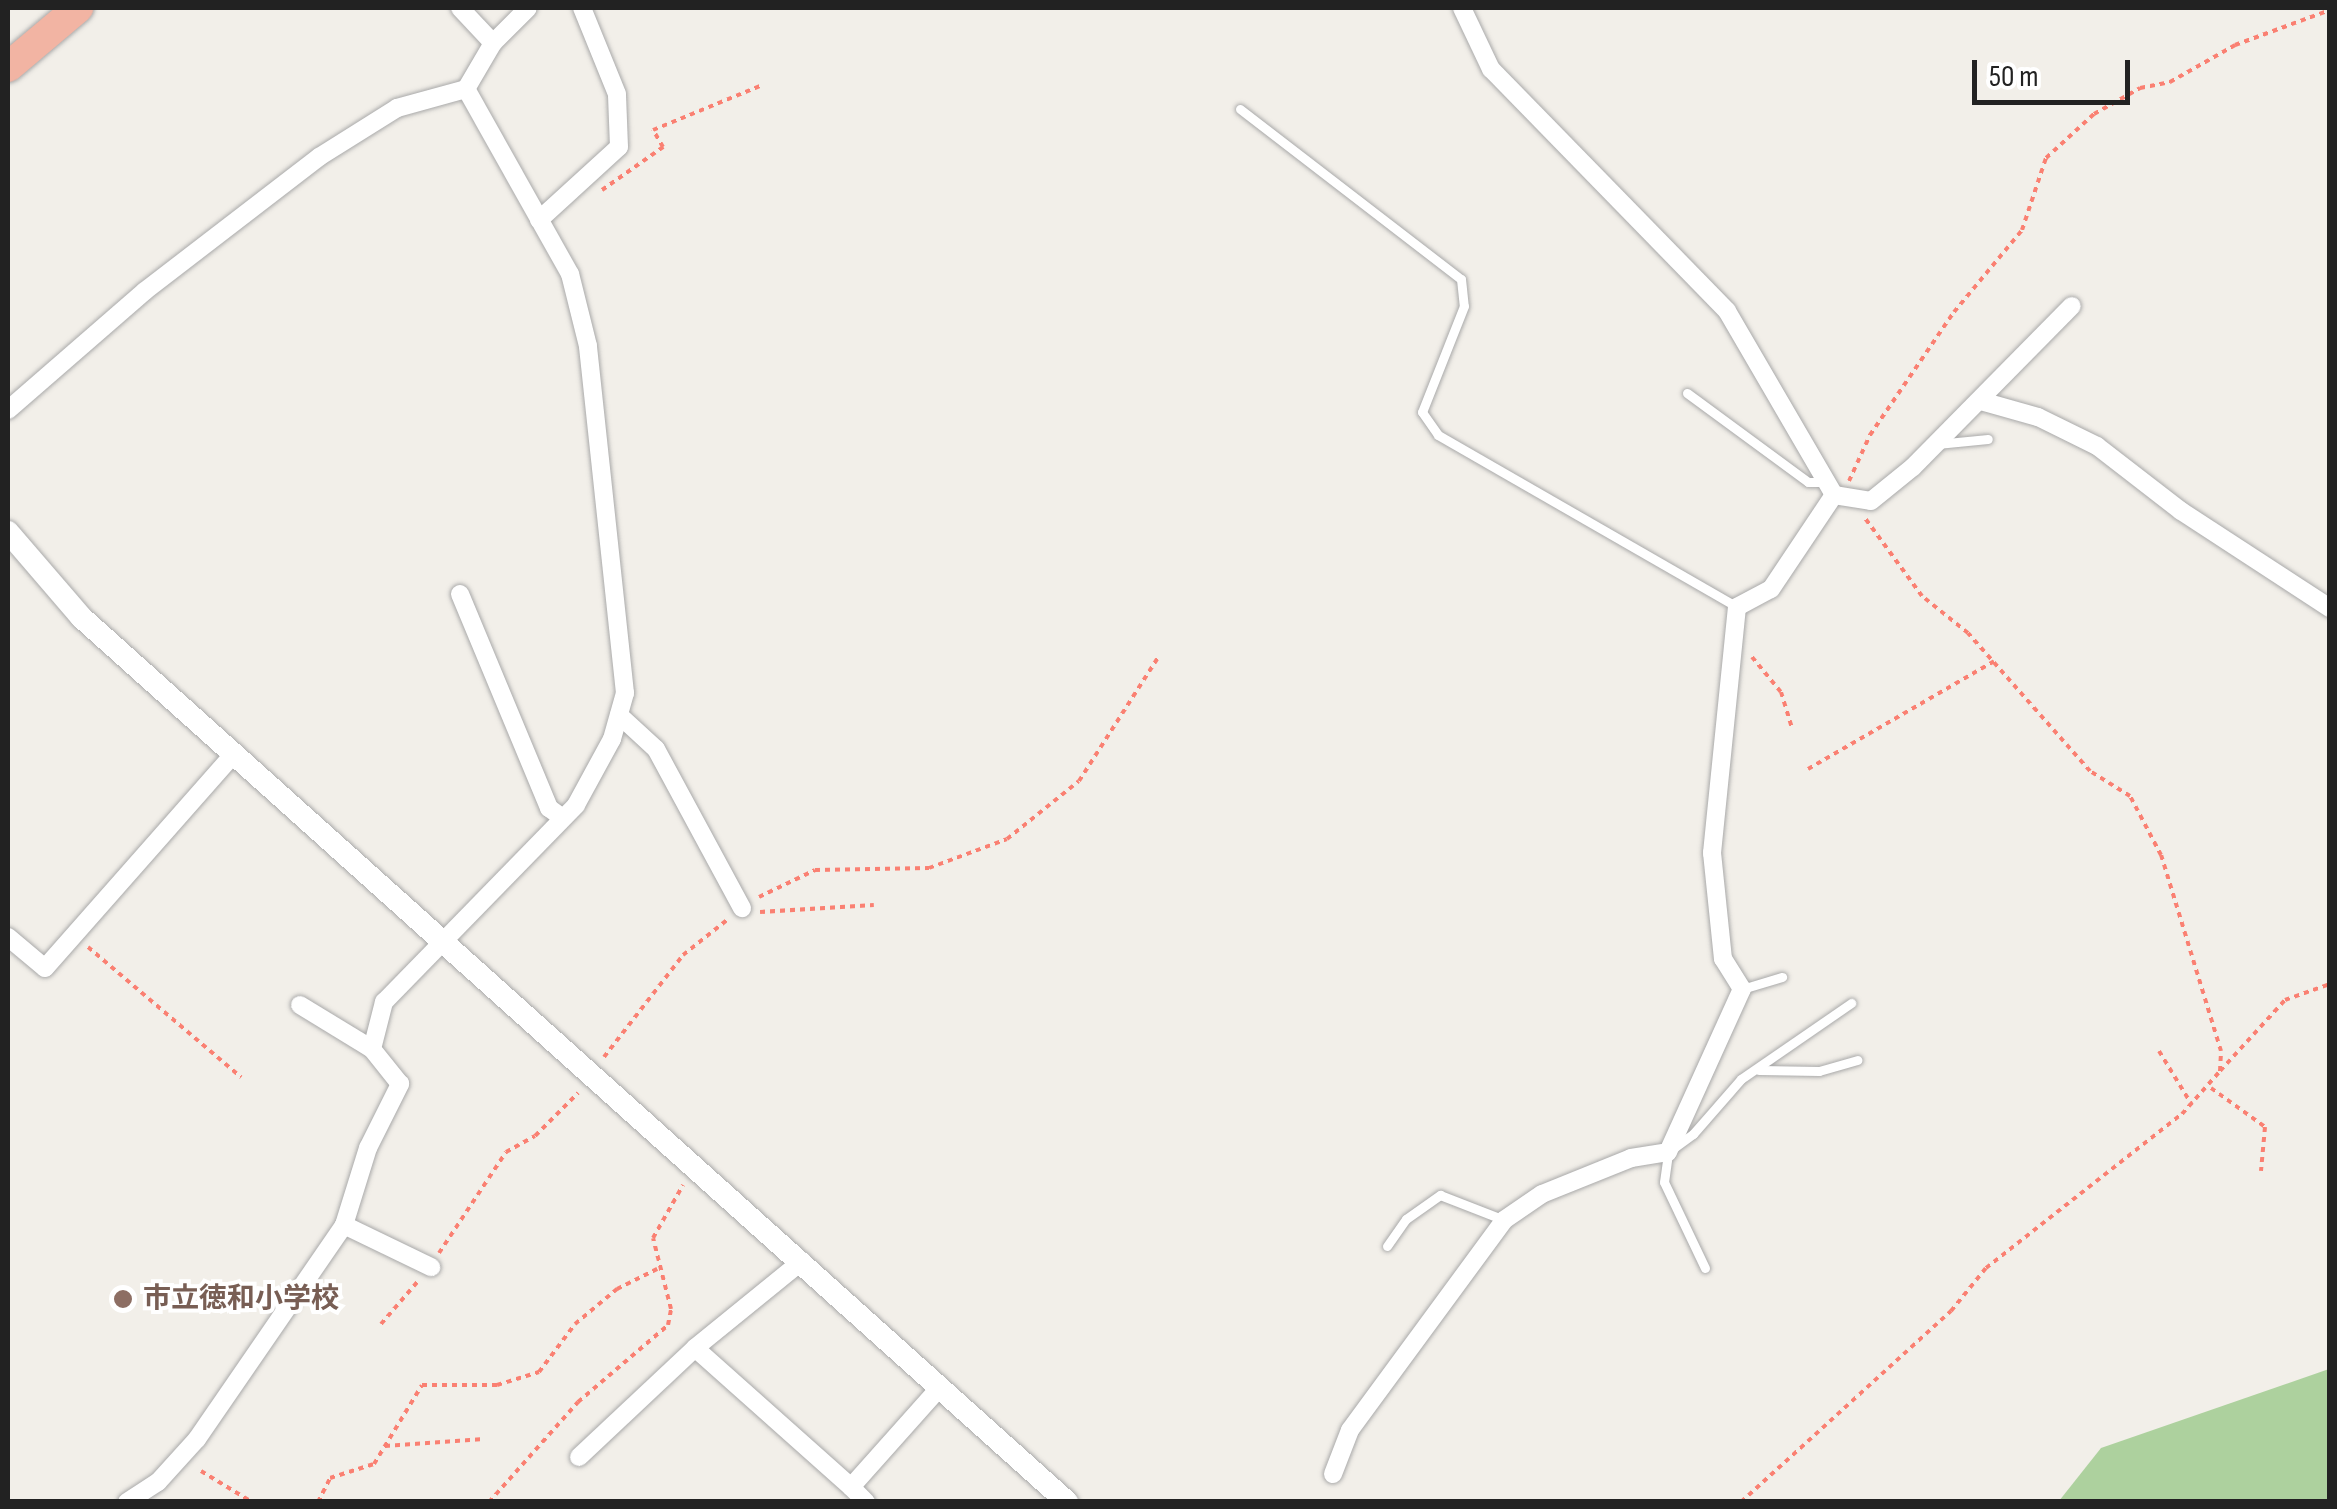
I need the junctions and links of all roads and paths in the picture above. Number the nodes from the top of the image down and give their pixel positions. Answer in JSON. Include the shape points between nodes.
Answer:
{"nodes":[{"id":1,"x":78,"y":8,"type":"edge"},
{"id":2,"x":460,"y":8,"type":"edge"},
{"id":3,"x":528,"y":8,"type":"edge"},
{"id":4,"x":582,"y":8,"type":"edge"},
{"id":5,"x":1462,"y":8,"type":"edge"},
{"id":6,"x":2330,"y":10,"type":"edge"},
{"id":7,"x":493,"y":43,"type":"junction"},
{"id":8,"x":8,"y":67,"type":"edge"},
{"id":9,"x":762,"y":85,"type":"dead end"},
{"id":10,"x":466,"y":89,"type":"junction"},
{"id":11,"x":1240,"y":110,"type":"dead end"},
{"id":12,"x":590,"y":200,"type":"dead end"},
{"id":13,"x":539,"y":220,"type":"junction"},
{"id":14,"x":2072,"y":306,"type":"dead end"},
{"id":15,"x":1687,"y":393,"type":"dead end"},
{"id":16,"x":1981,"y":401,"type":"junction"},
{"id":17,"x":8,"y":410,"type":"edge"},
{"id":18,"x":1988,"y":439,"type":"dead end"},
{"id":19,"x":1937,"y":444,"type":"junction"},
{"id":20,"x":1831,"y":489,"type":"junction"},
{"id":21,"x":8,"y":532,"type":"edge"},
{"id":22,"x":460,"y":594,"type":"dead end"},
{"id":23,"x":1737,"y":606,"type":"junction"},
{"id":24,"x":2330,"y":608,"type":"edge"},
{"id":25,"x":1730,"y":641,"type":"junction"},
{"id":26,"x":1159,"y":656,"type":"dead end"},
{"id":27,"x":1994,"y":662,"type":"junction"},
{"id":28,"x":619,"y":715,"type":"junction"},
{"id":29,"x":1792,"y":729,"type":"dead end"},
{"id":30,"x":233,"y":756,"type":"junction"},
{"id":31,"x":1808,"y":769,"type":"dead end"},
{"id":32,"x":563,"y":818,"type":"junction"},
{"id":33,"x":874,"y":905,"type":"dead end"},
{"id":34,"x":742,"y":908,"type":"junction"},
{"id":35,"x":74,"y":935,"type":"junction"},
{"id":36,"x":8,"y":937,"type":"edge"},
{"id":37,"x":444,"y":944,"type":"junction"},
{"id":38,"x":1782,"y":977,"type":"dead end"},
{"id":39,"x":2330,"y":984,"type":"edge"},
{"id":40,"x":1742,"y":990,"type":"junction"},
{"id":41,"x":1851,"y":1003,"type":"dead end"},
{"id":42,"x":300,"y":1004,"type":"dead end"},
{"id":43,"x":372,"y":1049,"type":"junction"},
{"id":44,"x":2160,"y":1050,"type":"dead end"},
{"id":45,"x":1857,"y":1060,"type":"dead end"},
{"id":46,"x":1759,"y":1070,"type":"junction"},
{"id":47,"x":2220,"y":1071,"type":"junction"},
{"id":48,"x":240,"y":1077,"type":"dead end"},
{"id":49,"x":589,"y":1078,"type":"junction"},
{"id":50,"x":2211,"y":1088,"type":"junction"},
{"id":51,"x":2192,"y":1105,"type":"junction"},
{"id":52,"x":1668,"y":1152,"type":"junction"},
{"id":53,"x":693,"y":1168,"type":"junction"},
{"id":54,"x":2260,"y":1171,"type":"dead end"},
{"id":55,"x":1504,"y":1220,"type":"junction"},
{"id":56,"x":344,"y":1224,"type":"junction"},
{"id":57,"x":1387,"y":1246,"type":"dead end"},
{"id":58,"x":802,"y":1261,"type":"junction"},
{"id":59,"x":430,"y":1266,"type":"junction"},
{"id":60,"x":1705,"y":1268,"type":"dead end"},
{"id":61,"x":657,"y":1269,"type":"junction"},
{"id":62,"x":380,"y":1324,"type":"dead end"},
{"id":63,"x":695,"y":1348,"type":"junction"},
{"id":64,"x":940,"y":1387,"type":"junction"},
{"id":65,"x":484,"y":1439,"type":"dead end"},
{"id":66,"x":385,"y":1446,"type":"junction"},
{"id":67,"x":579,"y":1458,"type":"dead end"},
{"id":68,"x":201,"y":1470,"type":"dead end"},
{"id":69,"x":1333,"y":1474,"type":"dead end"},
{"id":70,"x":851,"y":1487,"type":"junction"},
{"id":71,"x":127,"y":1502,"type":"edge"},
{"id":72,"x":252,"y":1502,"type":"edge"},
{"id":73,"x":318,"y":1502,"type":"edge"},
{"id":74,"x":489,"y":1502,"type":"edge"},
{"id":75,"x":866,"y":1502,"type":"edge"},
{"id":76,"x":1067,"y":1502,"type":"edge"},
{"id":77,"x":1742,"y":1502,"type":"edge"}],
"edges":[{"from":1,"to":8,"type":"highway"},
{"from":2,"to":7,"type":"street"},
{"from":3,"to":7,"type":"street"},
{"from":4,"to":13,"type":"street","via":[[617,94],[619,146]]},
{"from":5,"to":20,"type":"street","via":[[1491,69],[1727,311]]},
{"from":6,"to":20,"type":"path","via":[[2235,45],[2170,82],[2140,88],[2094,114],[2046,158],[2022,230],[1968,292],[1870,434],[1849,482]]},
{"from":7,"to":10,"type":"street"},
{"from":9,"to":12,"type":"path","via":[[653,130],[663,148]]},
{"from":10,"to":13,"type":"street"},
{"from":10,"to":17,"type":"street","via":[[397,108],[319,157],[146,291]]},
{"from":11,"to":23,"type":"lane","via":[[1461,279],[1464,306],[1422,412],[1438,435]]},
{"from":13,"to":28,"type":"street","via":[[570,274],[588,346],[625,693]]},
{"from":14,"to":16,"type":"street"},
{"from":15,"to":20,"type":"lane","via":[[1808,482]]},
{"from":16,"to":19,"type":"street"},
{"from":16,"to":24,"type":"street","via":[[2038,417],[2097,446]]},
{"from":18,"to":19,"type":"lane"},
{"from":19,"to":20,"type":"street","via":[[1871,500]]},
{"from":20,"to":23,"type":"street","via":[[1771,589]]},
{"from":20,"to":27,"type":"path","via":[[1862,514],[1922,596]]},
{"from":21,"to":30,"type":"street","via":[[81,617]]},
{"from":22,"to":32,"type":"street","via":[[549,808]]},
{"from":23,"to":25,"type":"street"},
{"from":25,"to":29,"type":"path","via":[[1769,674],[1792,712]]},
{"from":25,"to":40,"type":"street","via":[[1712,853],[1723,959]]},
{"from":26,"to":34,"type":"path","via":[[1078,781],[1008,839],[930,868],[815,870]]},
{"from":27,"to":31,"type":"path"},
{"from":27,"to":47,"type":"path","via":[[2090,771],[2130,796],[2161,856],[2221,1050]]},
{"from":28,"to":32,"type":"street","via":[[603,756]]},
{"from":28,"to":34,"type":"street","via":[[656,749]]},
{"from":30,"to":35,"type":"street"},
{"from":30,"to":37,"type":"street"},
{"from":32,"to":37,"type":"street"},
{"from":33,"to":34,"type":"path","via":[[762,913]]},
{"from":34,"to":49,"type":"path","via":[[683,955]]},
{"from":35,"to":36,"type":"street","via":[[44,968]]},
{"from":35,"to":48,"type":"path"},
{"from":37,"to":43,"type":"street","via":[[384,1002]]},
{"from":37,"to":49,"type":"street"},
{"from":38,"to":40,"type":"lane"},
{"from":39,"to":47,"type":"path","via":[[2285,1000]]},
{"from":40,"to":52,"type":"street"},
{"from":41,"to":46,"type":"lane"},
{"from":42,"to":43,"type":"street"},
{"from":43,"to":56,"type":"street","via":[[400,1084],[368,1148]]},
{"from":44,"to":51,"type":"path"},
{"from":45,"to":46,"type":"lane","via":[[1820,1070]]},
{"from":46,"to":52,"type":"lane","via":[[1741,1079]]},
{"from":47,"to":50,"type":"path"},
{"from":49,"to":53,"type":"street"},
{"from":49,"to":59,"type":"path","via":[[534,1136],[506,1152]]},
{"from":50,"to":51,"type":"path"},
{"from":50,"to":54,"type":"path","via":[[2265,1128]]},
{"from":51,"to":77,"type":"path","via":[[1986,1268],[1951,1311]]},
{"from":52,"to":55,"type":"street","via":[[1632,1158],[1542,1194]]},
{"from":52,"to":60,"type":"lane","via":[[1664,1182]]},
{"from":53,"to":58,"type":"street"},
{"from":53,"to":61,"type":"path","via":[[653,1238]]},
{"from":55,"to":57,"type":"lane","via":[[1440,1195],[1406,1218]]},
{"from":55,"to":69,"type":"street","via":[[1350,1430]]},
{"from":56,"to":59,"type":"street"},
{"from":56,"to":71,"type":"street","via":[[197,1439],[158,1482]]},
{"from":58,"to":63,"type":"street"},
{"from":58,"to":64,"type":"street"},
{"from":59,"to":62,"type":"path"},
{"from":61,"to":66,"type":"path","via":[[575,1324],[539,1372],[497,1385],[422,1385]]},
{"from":61,"to":74,"type":"path","via":[[671,1309],[668,1325],[578,1402]]},
{"from":63,"to":67,"type":"street"},
{"from":63,"to":70,"type":"street"},
{"from":64,"to":70,"type":"street"},
{"from":64,"to":76,"type":"street"},
{"from":65,"to":66,"type":"path"},
{"from":66,"to":73,"type":"path","via":[[374,1464],[330,1478]]},
{"from":68,"to":72,"type":"path"},
{"from":70,"to":75,"type":"street"}]}
